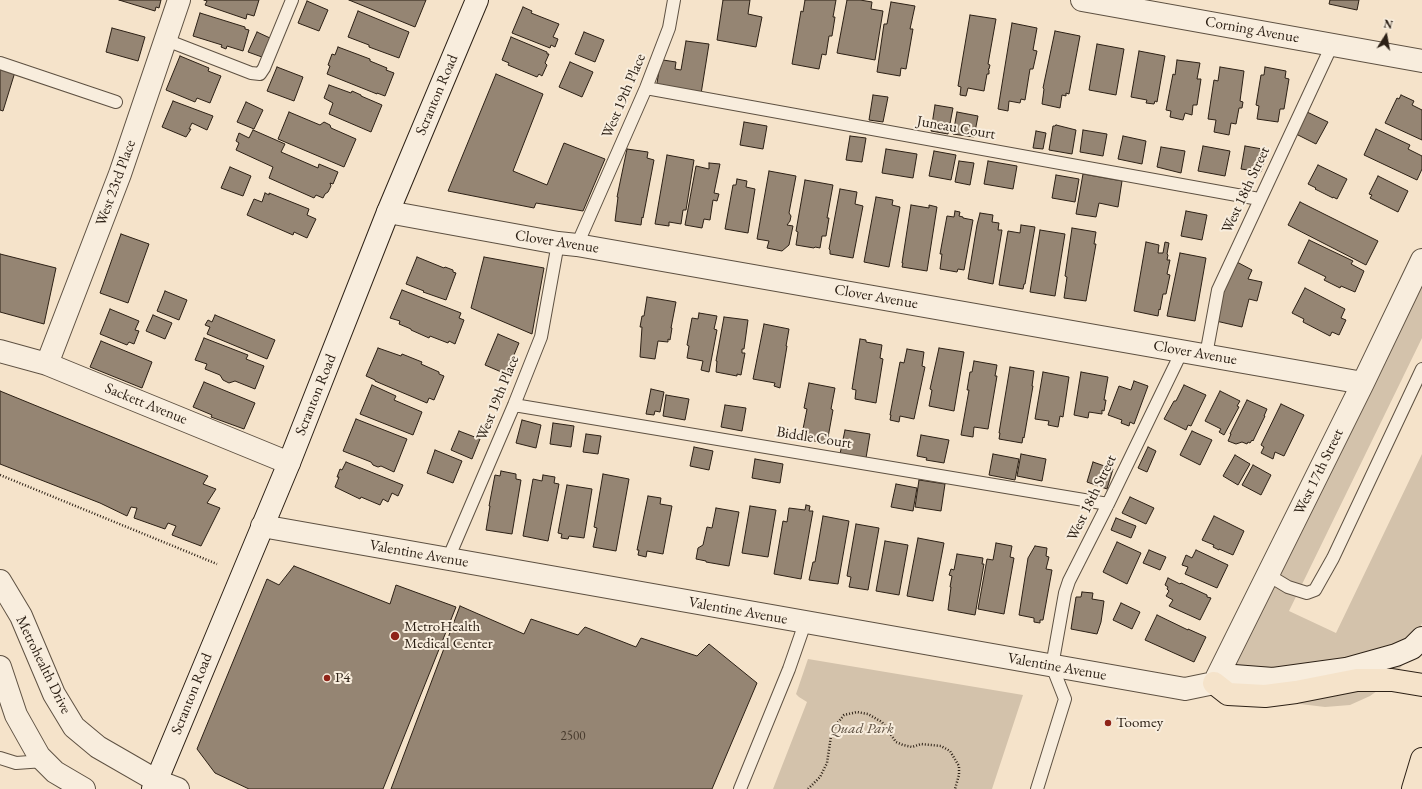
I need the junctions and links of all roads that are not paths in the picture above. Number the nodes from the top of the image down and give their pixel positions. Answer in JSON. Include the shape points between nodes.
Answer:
{"nodes":[{"id":1,"x":179,"y":0,"type":"edge"},
{"id":2,"x":292,"y":0,"type":"edge"},
{"id":3,"x":477,"y":0,"type":"edge"},
{"id":4,"x":674,"y":0,"type":"edge"},
{"id":5,"x":1082,"y":0,"type":"edge"},
{"id":6,"x":166,"y":40,"type":"junction"},
{"id":7,"x":1332,"y":45,"type":"junction"},
{"id":8,"x":1422,"y":61,"type":"edge"},
{"id":9,"x":0,"y":63,"type":"edge"},
{"id":10,"x":646,"y":88,"type":"junction"},
{"id":11,"x":116,"y":102,"type":"dead end"},
{"id":12,"x":1259,"y":199,"type":"junction"},
{"id":13,"x":388,"y":212,"type":"junction"},
{"id":14,"x":568,"y":244,"type":"junction"},
{"id":15,"x":1422,"y":260,"type":"edge"},
{"id":16,"x":0,"y":351,"type":"edge"},
{"id":17,"x":1182,"y":351,"type":"junction"},
{"id":18,"x":1206,"y":355,"type":"junction"},
{"id":19,"x":47,"y":364,"type":"junction"},
{"id":20,"x":1422,"y":369,"type":"edge"},
{"id":21,"x":1363,"y":383,"type":"junction"},
{"id":22,"x":514,"y":405,"type":"junction"},
{"id":23,"x":289,"y":463,"type":"junction"},
{"id":24,"x":1108,"y":504,"type":"junction"},
{"id":25,"x":262,"y":526,"type":"junction"},
{"id":26,"x":448,"y":559,"type":"junction"},
{"id":27,"x":1268,"y":575,"type":"junction"},
{"id":28,"x":0,"y":580,"type":"edge"},
{"id":29,"x":805,"y":623,"type":"junction"},
{"id":30,"x":1422,"y":638,"type":"edge"},
{"id":31,"x":1052,"y":666,"type":"junction"},
{"id":32,"x":0,"y":667,"type":"edge"},
{"id":33,"x":1214,"y":683,"type":"junction"},
{"id":34,"x":1422,"y":685,"type":"edge"},
{"id":35,"x":0,"y":758,"type":"edge"},
{"id":36,"x":1422,"y":759,"type":"edge"},
{"id":37,"x":44,"y":761,"type":"junction"},
{"id":38,"x":155,"y":785,"type":"edge"},
{"id":39,"x":84,"y":789,"type":"edge"},
{"id":40,"x":178,"y":789,"type":"edge"},
{"id":41,"x":740,"y":789,"type":"edge"},
{"id":42,"x":1037,"y":789,"type":"edge"},
{"id":43,"x":1413,"y":789,"type":"edge"}],
"edges":[{"from":1,"to":6,"type":"street","name":"West 23rd Place"},
{"from":2,"to":6,"type":"lane","via":[[260,74],[250,74]]},
{"from":3,"to":13,"type":"street","name":"Scranton Road"},
{"from":4,"to":10,"type":"lane","name":"West 19th Place","via":[[669,28]]},
{"from":5,"to":7,"type":"street","name":"Corning Avenue"},
{"from":6,"to":19,"type":"street","name":"West 23rd Place","via":[[120,174]]},
{"from":7,"to":8,"type":"street","name":"Corning Avenue"},
{"from":7,"to":12,"type":"lane","name":"West 18th Street"},
{"from":9,"to":11,"type":"lane"},
{"from":10,"to":12,"type":"lane","name":"Juneau Court"},
{"from":10,"to":14,"type":"lane","name":"West 19th Place"},
{"from":12,"to":18,"type":"lane","name":"West 18th Street","via":[[1218,290]]},
{"from":13,"to":14,"type":"street","name":"Clover Avenue"},
{"from":13,"to":23,"type":"street","name":"Scranton Road"},
{"from":14,"to":17,"type":"street","name":"Clover Avenue"},
{"from":14,"to":22,"type":"lane","name":"West 19th Place","via":[[541,337]]},
{"from":15,"to":21,"type":"street","name":"West 17th Street"},
{"from":16,"to":19,"type":"street","name":"Sackett Avenue"},
{"from":17,"to":18,"type":"street","name":"Clover Avenue"},
{"from":17,"to":24,"type":"lane","name":"West 18th Street"},
{"from":18,"to":21,"type":"street","name":"Clover Avenue"},
{"from":19,"to":23,"type":"street","name":"Sackett Avenue"},
{"from":20,"to":27,"type":"lane","via":[[1333,558],[1315,590],[1307,593],[1288,587]]},
{"from":21,"to":27,"type":"street","name":"West 17th Street"},
{"from":22,"to":24,"type":"lane","name":"Biddle Court"},
{"from":22,"to":26,"type":"lane","name":"West 19th Place"},
{"from":23,"to":25,"type":"street","name":"Scranton Road"},
{"from":24,"to":31,"type":"lane","name":"West 18th Street","via":[[1069,581]]},
{"from":25,"to":26,"type":"street","name":"Valentine Avenue"},
{"from":25,"to":38,"type":"street","name":"Scranton Road"},
{"from":26,"to":29,"type":"street","name":"Valentine Avenue"},
{"from":27,"to":33,"type":"street","name":"West 17th Street"},
{"from":28,"to":38,"type":"street","name":"Metrohealth Drive","via":[[21,616],[54,694],[74,727],[98,747]]},
{"from":29,"to":31,"type":"street","name":"Valentine Avenue"},
{"from":29,"to":41,"type":"lane"},
{"from":30,"to":33,"type":"street","name":"Valentine Avenue","via":[[1412,648],[1396,655],[1346,668],[1273,679],[1234,676]]},
{"from":31,"to":33,"type":"street","name":"Valentine Avenue","via":[[1185,689]]},
{"from":31,"to":42,"type":"lane","via":[[1065,699]]},
{"from":32,"to":37,"type":"street","via":[[16,714]]},
{"from":33,"to":34,"type":"highway","via":[[1228,694],[1265,696],[1357,680],[1392,680]]},
{"from":35,"to":37,"type":"lane","via":[[16,763]]},
{"from":36,"to":43,"type":"highway"},
{"from":37,"to":39,"type":"street","via":[[55,772]]},
{"from":38,"to":40,"type":"street","name":"Metrohealth Drive"}]}
